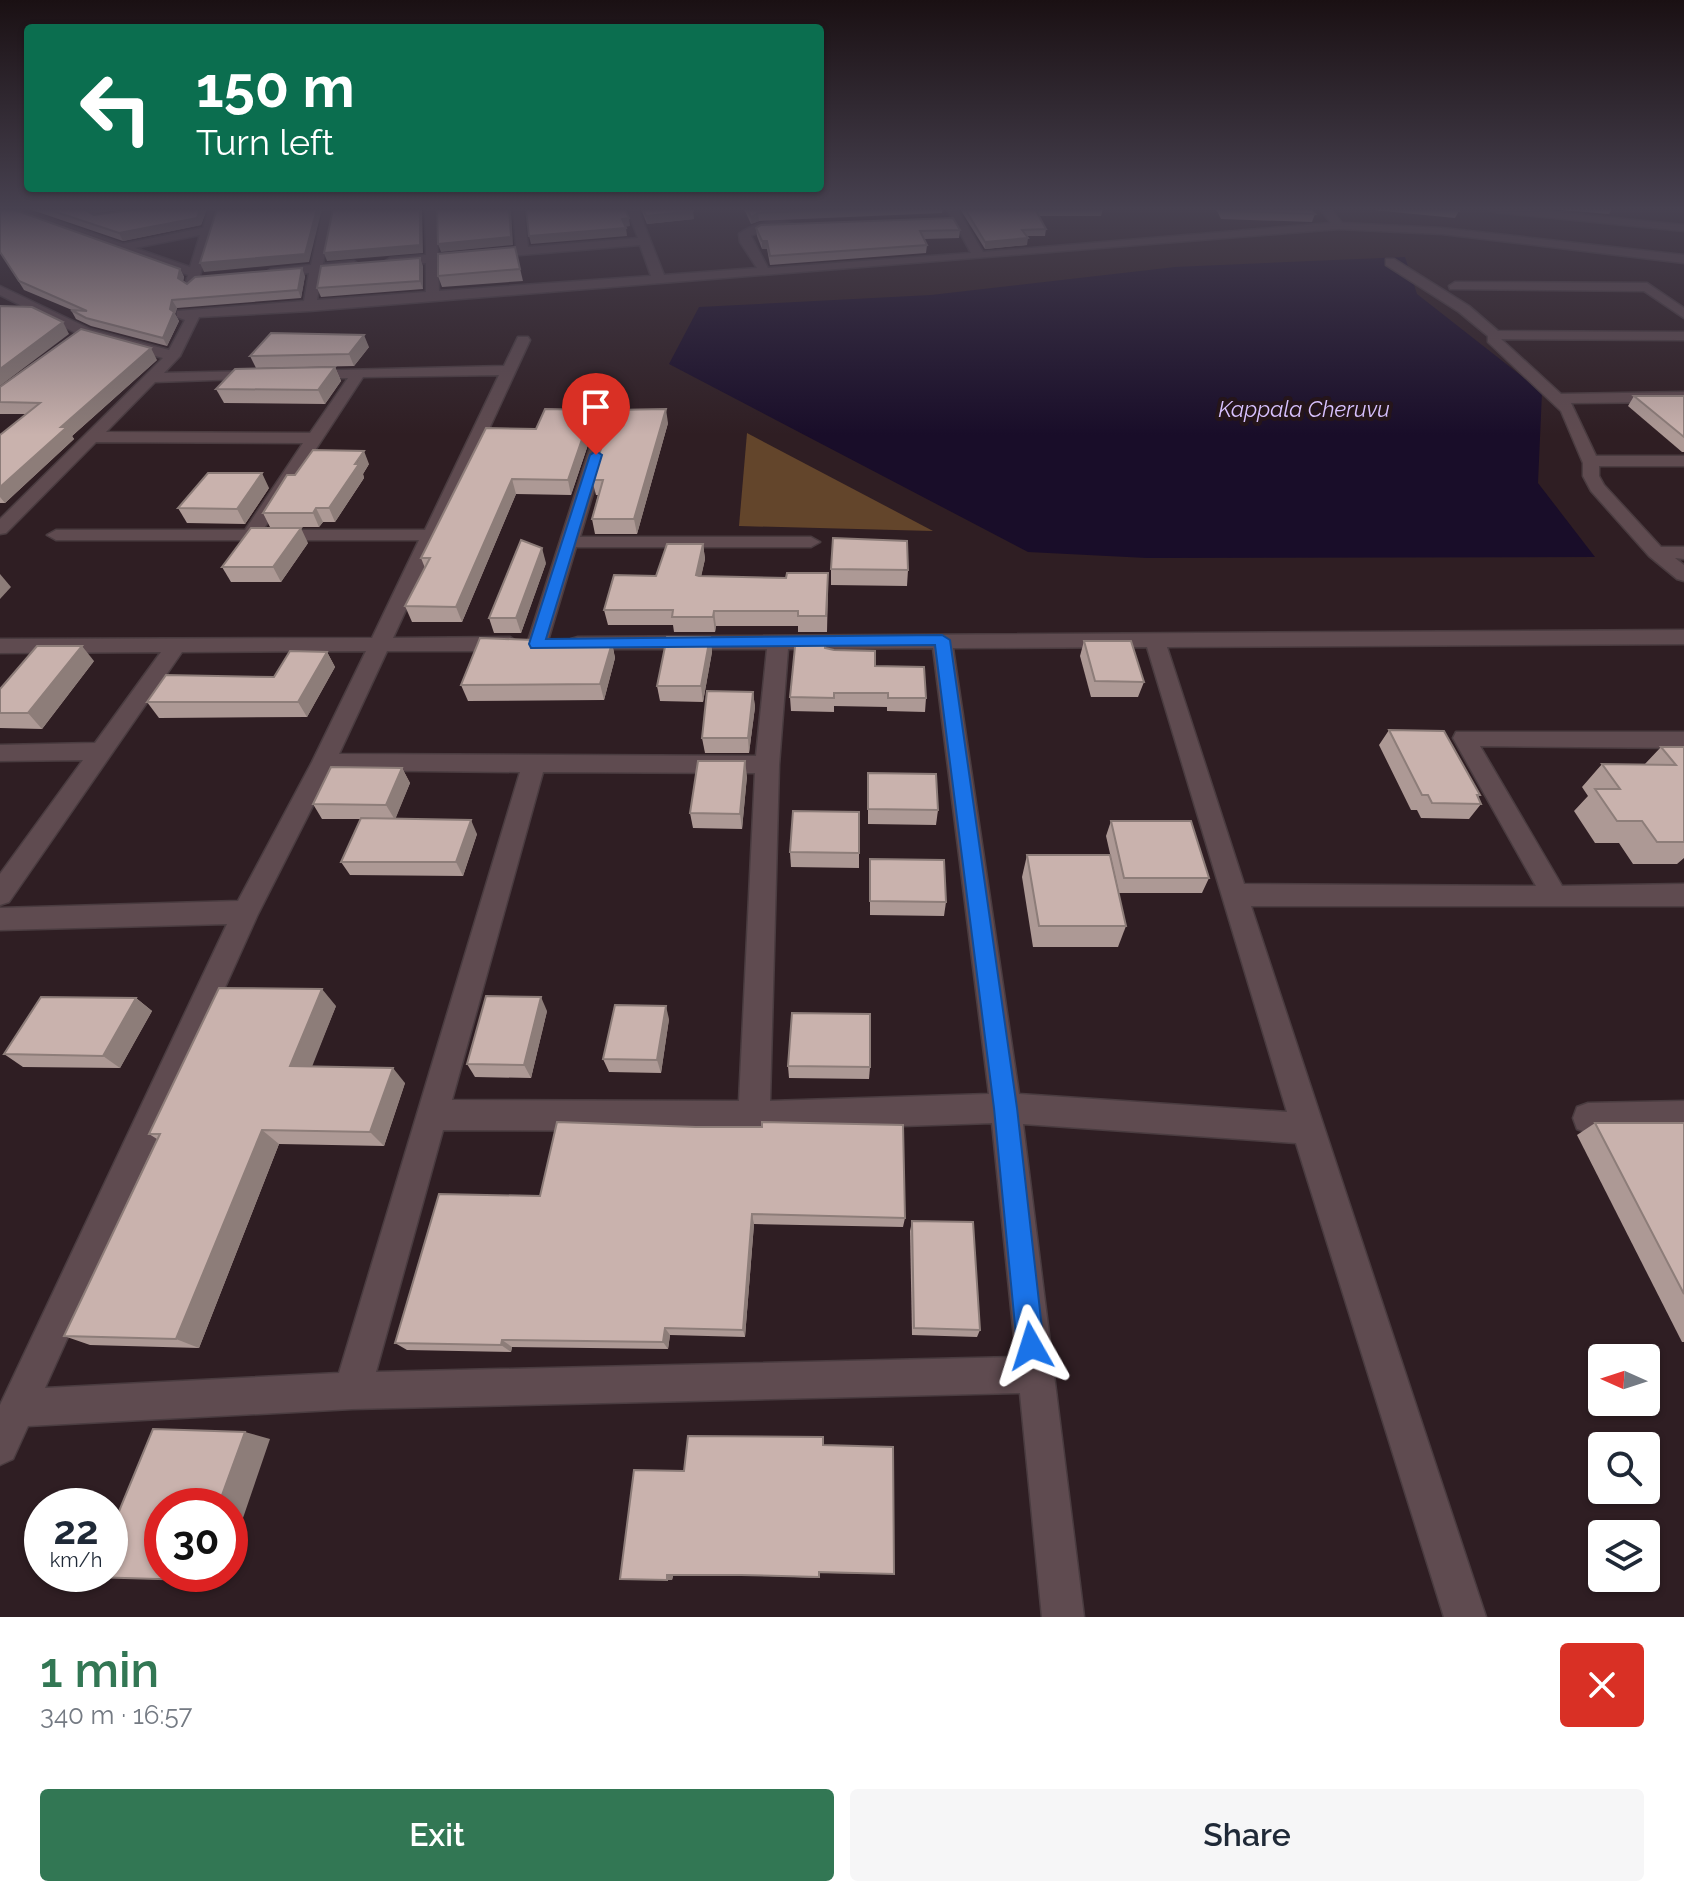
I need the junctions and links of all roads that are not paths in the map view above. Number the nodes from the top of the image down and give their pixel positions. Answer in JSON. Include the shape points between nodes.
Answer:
{"nodes":[{"id":1,"x":191,"y":284,"type":"edge"},
{"id":2,"x":313,"y":284,"type":"edge"},
{"id":3,"x":433,"y":284,"type":"edge"},
{"id":4,"x":596,"y":284,"type":"edge"},
{"id":5,"x":1425,"y":284,"type":"edge"},
{"id":6,"x":1455,"y":286,"type":"dead end"},
{"id":7,"x":7,"y":293,"type":"edge"},
{"id":8,"x":433,"y":296,"type":"junction"},
{"id":9,"x":0,"y":304,"type":"edge"},
{"id":10,"x":309,"y":307,"type":"junction"},
{"id":11,"x":182,"y":314,"type":"junction"},
{"id":12,"x":1684,"y":314,"type":"edge"},
{"id":13,"x":1495,"y":335,"type":"junction"},
{"id":14,"x":1684,"y":336,"type":"edge"},
{"id":15,"x":523,"y":340,"type":"dead end"},
{"id":16,"x":173,"y":356,"type":"junction"},
{"id":17,"x":509,"y":370,"type":"junction"},
{"id":18,"x":358,"y":373,"type":"junction"},
{"id":19,"x":152,"y":378,"type":"junction"},
{"id":20,"x":1684,"y":397,"type":"edge"},
{"id":21,"x":1559,"y":399,"type":"junction"},
{"id":22,"x":605,"y":426,"type":"edge"},
{"id":23,"x":93,"y":437,"type":"junction"},
{"id":24,"x":314,"y":438,"type":"junction"},
{"id":25,"x":1590,"y":461,"type":"junction"},
{"id":26,"x":1684,"y":461,"type":"edge"},
{"id":27,"x":0,"y":529,"type":"edge"},
{"id":28,"x":56,"y":535,"type":"dead end"},
{"id":29,"x":250,"y":535,"type":"junction"},
{"id":30,"x":430,"y":535,"type":"junction"},
{"id":31,"x":568,"y":542,"type":"junction"},
{"id":32,"x":811,"y":542,"type":"dead end"},
{"id":33,"x":1656,"y":552,"type":"junction"},
{"id":34,"x":1684,"y":553,"type":"edge"},
{"id":35,"x":1684,"y":575,"type":"edge"},
{"id":36,"x":1684,"y":637,"type":"edge"},
{"id":37,"x":942,"y":640,"type":"junction"},
{"id":38,"x":1155,"y":641,"type":"junction"},
{"id":39,"x":778,"y":643,"type":"junction"},
{"id":40,"x":537,"y":644,"type":"junction"},
{"id":41,"x":379,"y":645,"type":"junction"},
{"id":42,"x":0,"y":646,"type":"edge"},
{"id":43,"x":176,"y":646,"type":"junction"},
{"id":44,"x":1684,"y":740,"type":"edge"},
{"id":45,"x":101,"y":751,"type":"junction"},
{"id":46,"x":0,"y":753,"type":"edge"},
{"id":47,"x":324,"y":762,"type":"junction"},
{"id":48,"x":534,"y":764,"type":"junction"},
{"id":49,"x":767,"y":765,"type":"junction"},
{"id":50,"x":0,"y":894,"type":"edge"},
{"id":51,"x":1235,"y":895,"type":"junction"},
{"id":52,"x":1684,"y":895,"type":"edge"},
{"id":53,"x":1555,"y":897,"type":"junction"},
{"id":54,"x":246,"y":912,"type":"junction"},
{"id":55,"x":0,"y":919,"type":"edge"},
{"id":56,"x":1006,"y":1108,"type":"junction"},
{"id":57,"x":435,"y":1115,"type":"junction"},
{"id":58,"x":754,"y":1116,"type":"junction"},
{"id":59,"x":1684,"y":1116,"type":"edge"},
{"id":60,"x":1588,"y":1118,"type":"dead end"},
{"id":61,"x":1307,"y":1129,"type":"junction"},
{"id":62,"x":1034,"y":1375,"type":"junction"},
{"id":63,"x":352,"y":1391,"type":"junction"},
{"id":64,"x":18,"y":1408,"type":"junction"},
{"id":65,"x":0,"y":1446,"type":"edge"},
{"id":66,"x":1063,"y":1617,"type":"edge"},
{"id":67,"x":1465,"y":1617,"type":"edge"}],
"edges":[{"from":1,"to":11,"type":"street"},
{"from":2,"to":10,"type":"street"},
{"from":3,"to":8,"type":"street"},
{"from":4,"to":8,"type":"street"},
{"from":5,"to":13,"type":"street"},
{"from":6,"to":12,"type":"street","via":[[1647,287]]},
{"from":7,"to":9,"type":"street"},
{"from":7,"to":16,"type":"street","via":[[79,337]]},
{"from":8,"to":10,"type":"street"},
{"from":10,"to":11,"type":"street"},
{"from":11,"to":16,"type":"street","via":[[193,318]]},
{"from":13,"to":14,"type":"street"},
{"from":13,"to":21,"type":"street","via":[[1493,339]]},
{"from":15,"to":17,"type":"street"},
{"from":16,"to":19,"type":"street"},
{"from":17,"to":18,"type":"street"},
{"from":17,"to":30,"type":"street"},
{"from":18,"to":19,"type":"street"},
{"from":18,"to":24,"type":"street"},
{"from":19,"to":23,"type":"street"},
{"from":20,"to":21,"type":"street"},
{"from":21,"to":25,"type":"street","via":[[1576,423]]},
{"from":22,"to":31,"type":"street"},
{"from":23,"to":24,"type":"street"},
{"from":23,"to":27,"type":"street"},
{"from":24,"to":29,"type":"street"},
{"from":25,"to":26,"type":"street"},
{"from":25,"to":33,"type":"street","via":[[1597,487]]},
{"from":28,"to":29,"type":"street"},
{"from":29,"to":30,"type":"street"},
{"from":30,"to":41,"type":"street"},
{"from":31,"to":32,"type":"street"},
{"from":31,"to":40,"type":"street"},
{"from":33,"to":34,"type":"street"},
{"from":33,"to":35,"type":"street"},
{"from":36,"to":38,"type":"street"},
{"from":37,"to":38,"type":"street"},
{"from":37,"to":39,"type":"street"},
{"from":37,"to":56,"type":"street"},
{"from":38,"to":51,"type":"street"},
{"from":39,"to":40,"type":"street"},
{"from":39,"to":49,"type":"street"},
{"from":40,"to":41,"type":"street"},
{"from":41,"to":43,"type":"street"},
{"from":41,"to":47,"type":"street"},
{"from":42,"to":43,"type":"street"},
{"from":43,"to":45,"type":"street"},
{"from":44,"to":53,"type":"street","via":[[1464,738]]},
{"from":45,"to":46,"type":"street"},
{"from":45,"to":50,"type":"street"},
{"from":47,"to":48,"type":"street"},
{"from":47,"to":54,"type":"street"},
{"from":48,"to":49,"type":"street"},
{"from":48,"to":57,"type":"street"},
{"from":49,"to":58,"type":"street"},
{"from":51,"to":53,"type":"street"},
{"from":51,"to":61,"type":"street"},
{"from":52,"to":53,"type":"street"},
{"from":54,"to":55,"type":"street"},
{"from":54,"to":64,"type":"street"},
{"from":56,"to":58,"type":"street"},
{"from":56,"to":61,"type":"street"},
{"from":56,"to":62,"type":"street"},
{"from":57,"to":58,"type":"street"},
{"from":57,"to":63,"type":"street"},
{"from":59,"to":60,"type":"street"},
{"from":61,"to":67,"type":"street"},
{"from":62,"to":63,"type":"street"},
{"from":62,"to":66,"type":"street"},
{"from":63,"to":64,"type":"street"},
{"from":64,"to":65,"type":"street"}]}
